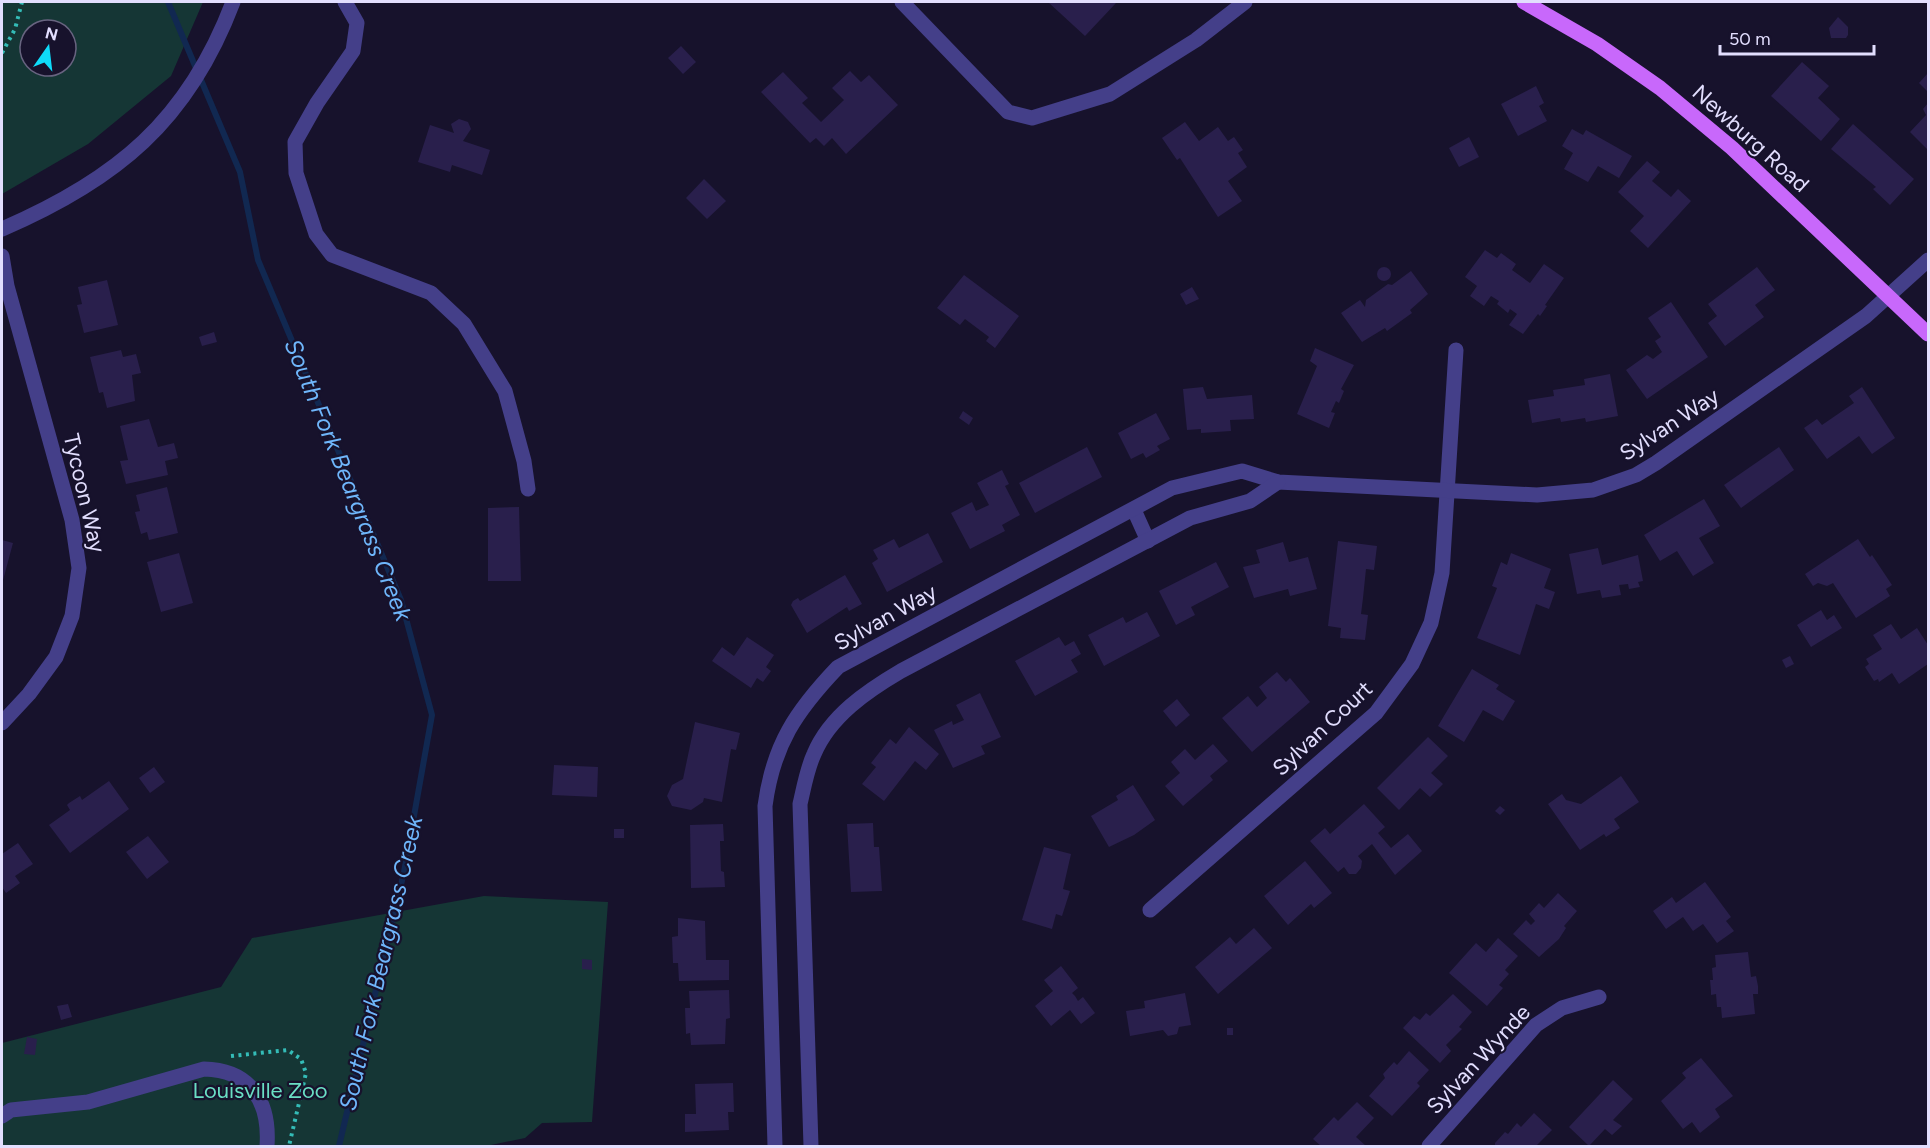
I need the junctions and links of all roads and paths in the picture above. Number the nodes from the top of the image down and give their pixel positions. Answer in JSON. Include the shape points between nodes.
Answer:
{"nodes":[{"id":1,"x":22,"y":2,"type":"edge"},
{"id":2,"x":233,"y":2,"type":"edge"},
{"id":3,"x":345,"y":2,"type":"edge"},
{"id":4,"x":902,"y":2,"type":"edge"},
{"id":5,"x":1245,"y":2,"type":"edge"},
{"id":6,"x":1524,"y":2,"type":"edge"},
{"id":7,"x":2,"y":53,"type":"edge"},
{"id":8,"x":2,"y":229,"type":"edge"},
{"id":9,"x":2,"y":256,"type":"edge"},
{"id":10,"x":1929,"y":260,"type":"edge"},
{"id":11,"x":1890,"y":296,"type":"junction"},
{"id":12,"x":1929,"y":334,"type":"edge"},
{"id":13,"x":1456,"y":350,"type":"dead end"},
{"id":14,"x":1278,"y":482,"type":"junction"},
{"id":15,"x":528,"y":489,"type":"dead end"},
{"id":16,"x":1448,"y":491,"type":"junction"},
{"id":17,"x":1134,"y":510,"type":"junction"},
{"id":18,"x":1148,"y":541,"type":"junction"},
{"id":19,"x":4,"y":717,"type":"edge"},
{"id":20,"x":1150,"y":910,"type":"dead end"},
{"id":21,"x":1599,"y":998,"type":"dead end"},
{"id":22,"x":2,"y":1116,"type":"edge"},
{"id":23,"x":267,"y":1146,"type":"edge"},
{"id":24,"x":776,"y":1146,"type":"edge"},
{"id":25,"x":811,"y":1146,"type":"edge"},
{"id":26,"x":1429,"y":1146,"type":"edge"}],
"edges":[{"from":1,"to":7,"type":"path","via":[[15,29]]},
{"from":2,"to":8,"type":"street","via":[[197,79],[152,135],[93,183],[47,210]]},
{"from":3,"to":15,"type":"street","via":[[357,23],[354,51],[295,142],[296,173],[316,234],[332,255],[431,292],[465,324],[505,391]]},
{"from":4,"to":5,"type":"street","via":[[1008,112],[1032,118],[1110,94],[1196,40]]},
{"from":6,"to":11,"type":"main road","name":"Newburg Road","via":[[1597,44],[1660,88],[1732,148]]},
{"from":9,"to":19,"type":"street","name":"Tycoon Way","via":[[72,520],[79,568],[72,616],[56,657],[29,694]]},
{"from":10,"to":11,"type":"street","name":"Sylvan Way"},
{"from":11,"to":12,"type":"main road","name":"Newburg Road"},
{"from":11,"to":16,"type":"street","name":"Sylvan Way","via":[[1636,475],[1574,493]]},
{"from":13,"to":16,"type":"street","name":"Sylvan Court"},
{"from":14,"to":16,"type":"street","name":"Sylvan Way"},
{"from":14,"to":17,"type":"street","name":"Sylvan Way","via":[[1242,471],[1172,488]]},
{"from":14,"to":18,"type":"street","via":[[1250,501],[1190,518]]},
{"from":16,"to":20,"type":"street","name":"Sylvan Court","via":[[1437,602],[1424,641],[1392,694],[1345,742]]},
{"from":17,"to":18,"type":"street"},
{"from":17,"to":24,"type":"street","name":"Sylvan Way","via":[[838,668],[797,715],[774,762],[765,806]]},
{"from":18,"to":25,"type":"street","via":[[869,690],[838,717],[814,753],[800,804],[799,831]]},
{"from":21,"to":26,"type":"street","name":"Sylvan Wynde","via":[[1562,1008],[1536,1025]]},
{"from":22,"to":23,"type":"street","via":[[11,1110],[88,1102],[204,1069],[223,1069],[241,1077],[258,1096],[265,1116]]}]}
